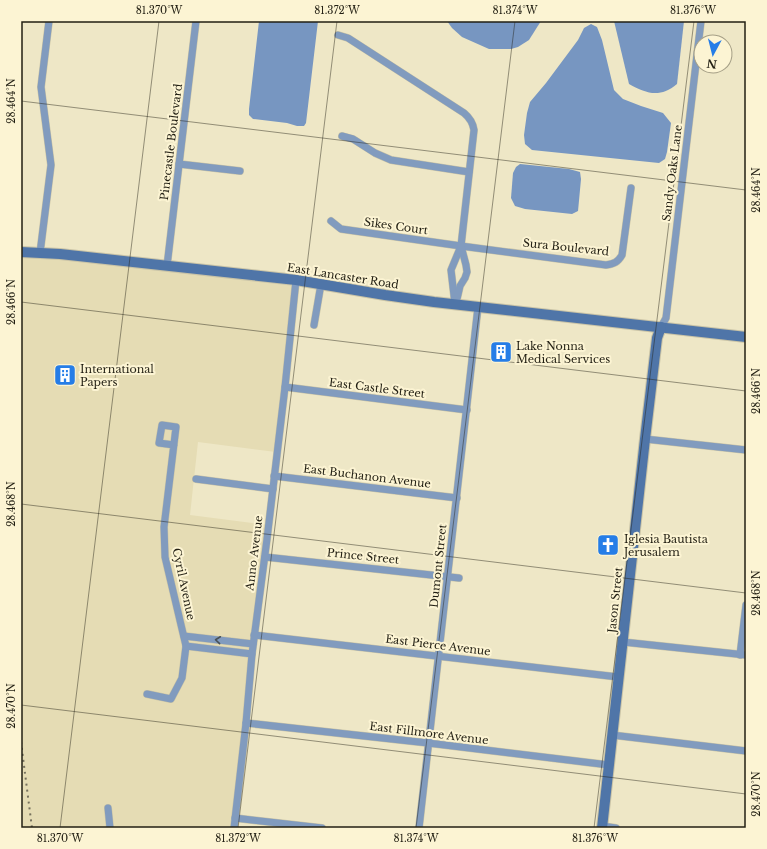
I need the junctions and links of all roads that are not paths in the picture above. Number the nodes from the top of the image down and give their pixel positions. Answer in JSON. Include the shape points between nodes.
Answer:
{"nodes":[{"id":1,"x":49,"y":21,"type":"edge"},
{"id":2,"x":196,"y":21,"type":"edge"},
{"id":3,"x":701,"y":21,"type":"edge"},
{"id":4,"x":338,"y":35,"type":"dead end"},
{"id":5,"x":342,"y":136,"type":"dead end"},
{"id":6,"x":179,"y":164,"type":"junction"},
{"id":7,"x":240,"y":171,"type":"dead end"},
{"id":8,"x":469,"y":172,"type":"junction"},
{"id":9,"x":631,"y":188,"type":"dead end"},
{"id":10,"x":331,"y":222,"type":"dead end"},
{"id":11,"x":461,"y":246,"type":"junction"},
{"id":12,"x":21,"y":252,"type":"edge"},
{"id":13,"x":40,"y":253,"type":"junction"},
{"id":14,"x":454,"y":263,"type":"junction"},
{"id":15,"x":466,"y":265,"type":"junction"},
{"id":16,"x":167,"y":266,"type":"junction"},
{"id":17,"x":296,"y":280,"type":"junction"},
{"id":18,"x":321,"y":284,"type":"junction"},
{"id":19,"x":455,"y":304,"type":"junction"},
{"id":20,"x":478,"y":307,"type":"junction"},
{"id":21,"x":314,"y":325,"type":"dead end"},
{"id":22,"x":662,"y":327,"type":"junction"},
{"id":23,"x":746,"y":337,"type":"edge"},
{"id":24,"x":285,"y":387,"type":"junction"},
{"id":25,"x":467,"y":410,"type":"junction"},
{"id":26,"x":645,"y":439,"type":"junction"},
{"id":27,"x":174,"y":445,"type":"dead end"},
{"id":28,"x":746,"y":450,"type":"edge"},
{"id":29,"x":274,"y":476,"type":"junction"},
{"id":30,"x":196,"y":479,"type":"dead end"},
{"id":31,"x":273,"y":489,"type":"junction"},
{"id":32,"x":457,"y":498,"type":"junction"},
{"id":33,"x":265,"y":557,"type":"junction"},
{"id":34,"x":448,"y":577,"type":"junction"},
{"id":35,"x":459,"y":578,"type":"dead end"},
{"id":36,"x":746,"y":605,"type":"edge"},
{"id":37,"x":254,"y":635,"type":"junction"},
{"id":38,"x":184,"y":636,"type":"junction"},
{"id":39,"x":240,"y":642,"type":"junction"},
{"id":40,"x":623,"y":642,"type":"junction"},
{"id":41,"x":253,"y":644,"type":"junction"},
{"id":42,"x":186,"y":646,"type":"junction"},
{"id":43,"x":240,"y":653,"type":"junction"},
{"id":44,"x":252,"y":654,"type":"junction"},
{"id":45,"x":743,"y":655,"type":"edge"},
{"id":46,"x":439,"y":656,"type":"junction"},
{"id":47,"x":618,"y":677,"type":"junction"},
{"id":48,"x":147,"y":694,"type":"dead end"},
{"id":49,"x":246,"y":723,"type":"junction"},
{"id":50,"x":612,"y":735,"type":"junction"},
{"id":51,"x":428,"y":743,"type":"junction"},
{"id":52,"x":746,"y":751,"type":"edge"},
{"id":53,"x":609,"y":765,"type":"junction"},
{"id":54,"x":108,"y":808,"type":"dead end"},
{"id":55,"x":235,"y":818,"type":"junction"},
{"id":56,"x":602,"y":827,"type":"edge"},
{"id":57,"x":110,"y":828,"type":"edge"},
{"id":58,"x":234,"y":828,"type":"edge"},
{"id":59,"x":322,"y":828,"type":"edge"},
{"id":60,"x":419,"y":828,"type":"edge"},
{"id":61,"x":616,"y":828,"type":"edge"}],
"edges":[{"from":1,"to":13,"type":"street","via":[[41,87],[50,165]]},
{"from":2,"to":6,"type":"street","name":"Pinecastle Boulevard"},
{"from":3,"to":22,"type":"street","name":"Sandy Oaks Lane","via":[[666,318]]},
{"from":4,"to":8,"type":"street","via":[[348,38],[469,117],[474,130]]},
{"from":5,"to":8,"type":"street","via":[[354,139],[391,160]]},
{"from":6,"to":7,"type":"street"},
{"from":6,"to":16,"type":"street","name":"Pinecastle Boulevard"},
{"from":8,"to":11,"type":"street"},
{"from":9,"to":11,"type":"street","name":"Sura Boulevard","via":[[622,255],[612,264]]},
{"from":10,"to":11,"type":"street","name":"Sikes Court","via":[[341,229]]},
{"from":11,"to":14,"type":"street"},
{"from":11,"to":15,"type":"street"},
{"from":12,"to":13,"type":"street","name":"East Lancaster Road"},
{"from":13,"to":16,"type":"street","name":"East Lancaster Road"},
{"from":14,"to":15,"type":"street"},
{"from":14,"to":19,"type":"street","via":[[451,273]]},
{"from":15,"to":19,"type":"street","via":[[466,275]]},
{"from":16,"to":17,"type":"street","name":"East Lancaster Road"},
{"from":17,"to":18,"type":"street","name":"East Lancaster Road"},
{"from":17,"to":24,"type":"street","name":"Anno Avenue"},
{"from":18,"to":19,"type":"street","name":"East Lancaster Road"},
{"from":18,"to":21,"type":"street"},
{"from":19,"to":20,"type":"street","name":"East Lancaster Road"},
{"from":20,"to":22,"type":"street","name":"East Lancaster Road"},
{"from":20,"to":25,"type":"street","name":"Dumont Street"},
{"from":22,"to":23,"type":"street","name":"East Lancaster Road"},
{"from":22,"to":26,"type":"street","name":"Jason Street","via":[[657,338]]},
{"from":24,"to":25,"type":"street","name":"East Castle Street"},
{"from":24,"to":29,"type":"street","name":"Anno Avenue"},
{"from":25,"to":32,"type":"street","name":"Dumont Street"},
{"from":26,"to":28,"type":"street"},
{"from":26,"to":40,"type":"street","name":"Jason Street"},
{"from":27,"to":38,"type":"street","name":"Cyril Avenue","via":[[164,527],[165,557]]},
{"from":29,"to":31,"type":"street","name":"Anno Avenue"},
{"from":29,"to":32,"type":"street","name":"East Buchanon Avenue"},
{"from":30,"to":31,"type":"street"},
{"from":31,"to":33,"type":"street","name":"Anno Avenue"},
{"from":32,"to":34,"type":"street","name":"Dumont Street"},
{"from":33,"to":34,"type":"street","name":"Prince Street"},
{"from":33,"to":37,"type":"street","name":"Anno Avenue"},
{"from":34,"to":35,"type":"street","name":"Prince Street"},
{"from":34,"to":46,"type":"street","name":"Dumont Street"},
{"from":36,"to":45,"type":"street"},
{"from":37,"to":41,"type":"street","name":"Anno Avenue"},
{"from":37,"to":46,"type":"street","name":"East Pierce Avenue"},
{"from":39,"to":38,"type":"street","one_way":true},
{"from":38,"to":42,"type":"street","name":"Cyril Avenue"},
{"from":39,"to":41,"type":"street"},
{"from":39,"to":43,"type":"street"},
{"from":40,"to":45,"type":"street"},
{"from":40,"to":47,"type":"street","name":"Jason Street"},
{"from":41,"to":44,"type":"street","name":"Anno Avenue"},
{"from":42,"to":43,"type":"street"},
{"from":42,"to":48,"type":"street","name":"Cyril Avenue","via":[[182,678],[171,699]]},
{"from":43,"to":44,"type":"street"},
{"from":44,"to":49,"type":"street","name":"Anno Avenue"},
{"from":46,"to":47,"type":"street","name":"East Pierce Avenue"},
{"from":46,"to":51,"type":"street","name":"Dumont Street"},
{"from":47,"to":50,"type":"street","name":"Jason Street"},
{"from":49,"to":51,"type":"street","name":"East Fillmore Avenue"},
{"from":49,"to":55,"type":"street","name":"Anno Avenue"},
{"from":50,"to":52,"type":"street"},
{"from":50,"to":53,"type":"street","name":"Jason Street"},
{"from":51,"to":53,"type":"street","name":"East Fillmore Avenue"},
{"from":51,"to":60,"type":"street","name":"Dumont Street"},
{"from":53,"to":56,"type":"street","name":"Jason Street"},
{"from":54,"to":57,"type":"street"},
{"from":55,"to":58,"type":"street","name":"Anno Avenue"},
{"from":55,"to":59,"type":"street"},
{"from":56,"to":61,"type":"street"}]}
